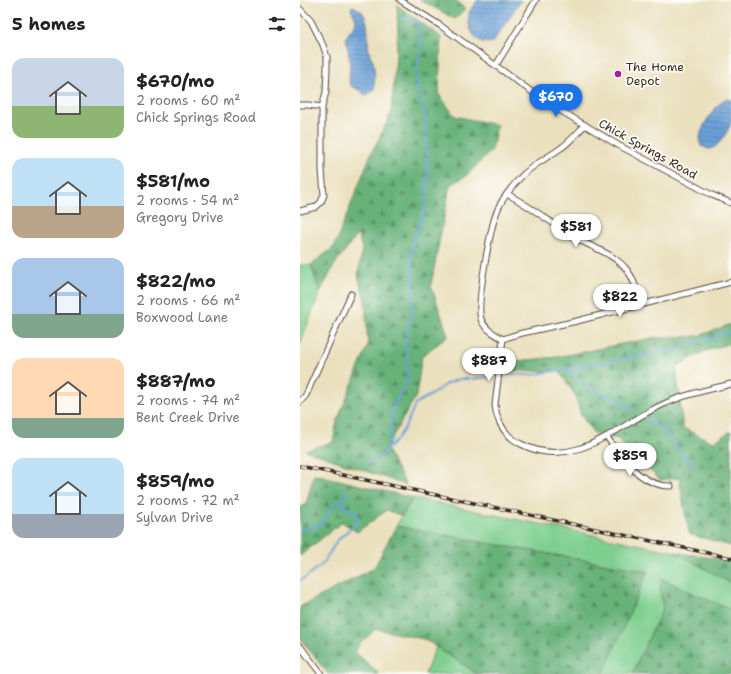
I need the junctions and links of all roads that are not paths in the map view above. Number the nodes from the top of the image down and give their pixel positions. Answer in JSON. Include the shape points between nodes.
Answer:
{"nodes":[{"id":1,"x":400,"y":0,"type":"edge"},
{"id":2,"x":536,"y":0,"type":"edge"},
{"id":3,"x":300,"y":9,"type":"edge"},
{"id":4,"x":496,"y":65,"type":"junction"},
{"id":5,"x":300,"y":105,"type":"edge"},
{"id":6,"x":322,"y":107,"type":"junction"},
{"id":7,"x":585,"y":125,"type":"junction"},
{"id":8,"x":507,"y":194,"type":"junction"},
{"id":9,"x":731,"y":203,"type":"edge"},
{"id":10,"x":300,"y":211,"type":"edge"},
{"id":11,"x":731,"y":282,"type":"edge"},
{"id":12,"x":351,"y":294,"type":"dead end"},
{"id":13,"x":640,"y":304,"type":"junction"},
{"id":14,"x":503,"y":339,"type":"junction"},
{"id":15,"x":731,"y":384,"type":"edge"},
{"id":16,"x":300,"y":402,"type":"edge"},
{"id":17,"x":607,"y":437,"type":"junction"},
{"id":18,"x":671,"y":486,"type":"dead end"},
{"id":19,"x":300,"y":646,"type":"edge"},
{"id":20,"x":321,"y":674,"type":"edge"}],
"edges":[{"from":1,"to":4,"type":"street","name":"Chick Springs Road"},
{"from":2,"to":4,"type":"street"},
{"from":3,"to":6,"type":"street","via":[[311,21],[327,57],[326,92]]},
{"from":4,"to":7,"type":"street","name":"Chick Springs Road","via":[[534,94]]},
{"from":5,"to":6,"type":"street"},
{"from":6,"to":10,"type":"street","via":[[324,195],[316,207]]},
{"from":7,"to":8,"type":"street","via":[[562,148],[523,175]]},
{"from":7,"to":9,"type":"street","name":"Chick Springs Road","via":[[647,161]]},
{"from":8,"to":13,"type":"street","via":[[620,263],[633,279]]},
{"from":8,"to":14,"type":"street","via":[[494,219],[479,308],[482,323],[489,331]]},
{"from":11,"to":13,"type":"street"},
{"from":12,"to":16,"type":"street","via":[[306,395]]},
{"from":13,"to":14,"type":"street"},
{"from":14,"to":17,"type":"street","via":[[496,405],[499,422],[509,436],[528,447],[556,452],[580,449]]},
{"from":15,"to":17,"type":"street","via":[[663,404]]},
{"from":17,"to":18,"type":"street","via":[[637,472],[658,485]]},
{"from":19,"to":20,"type":"street"}]}
